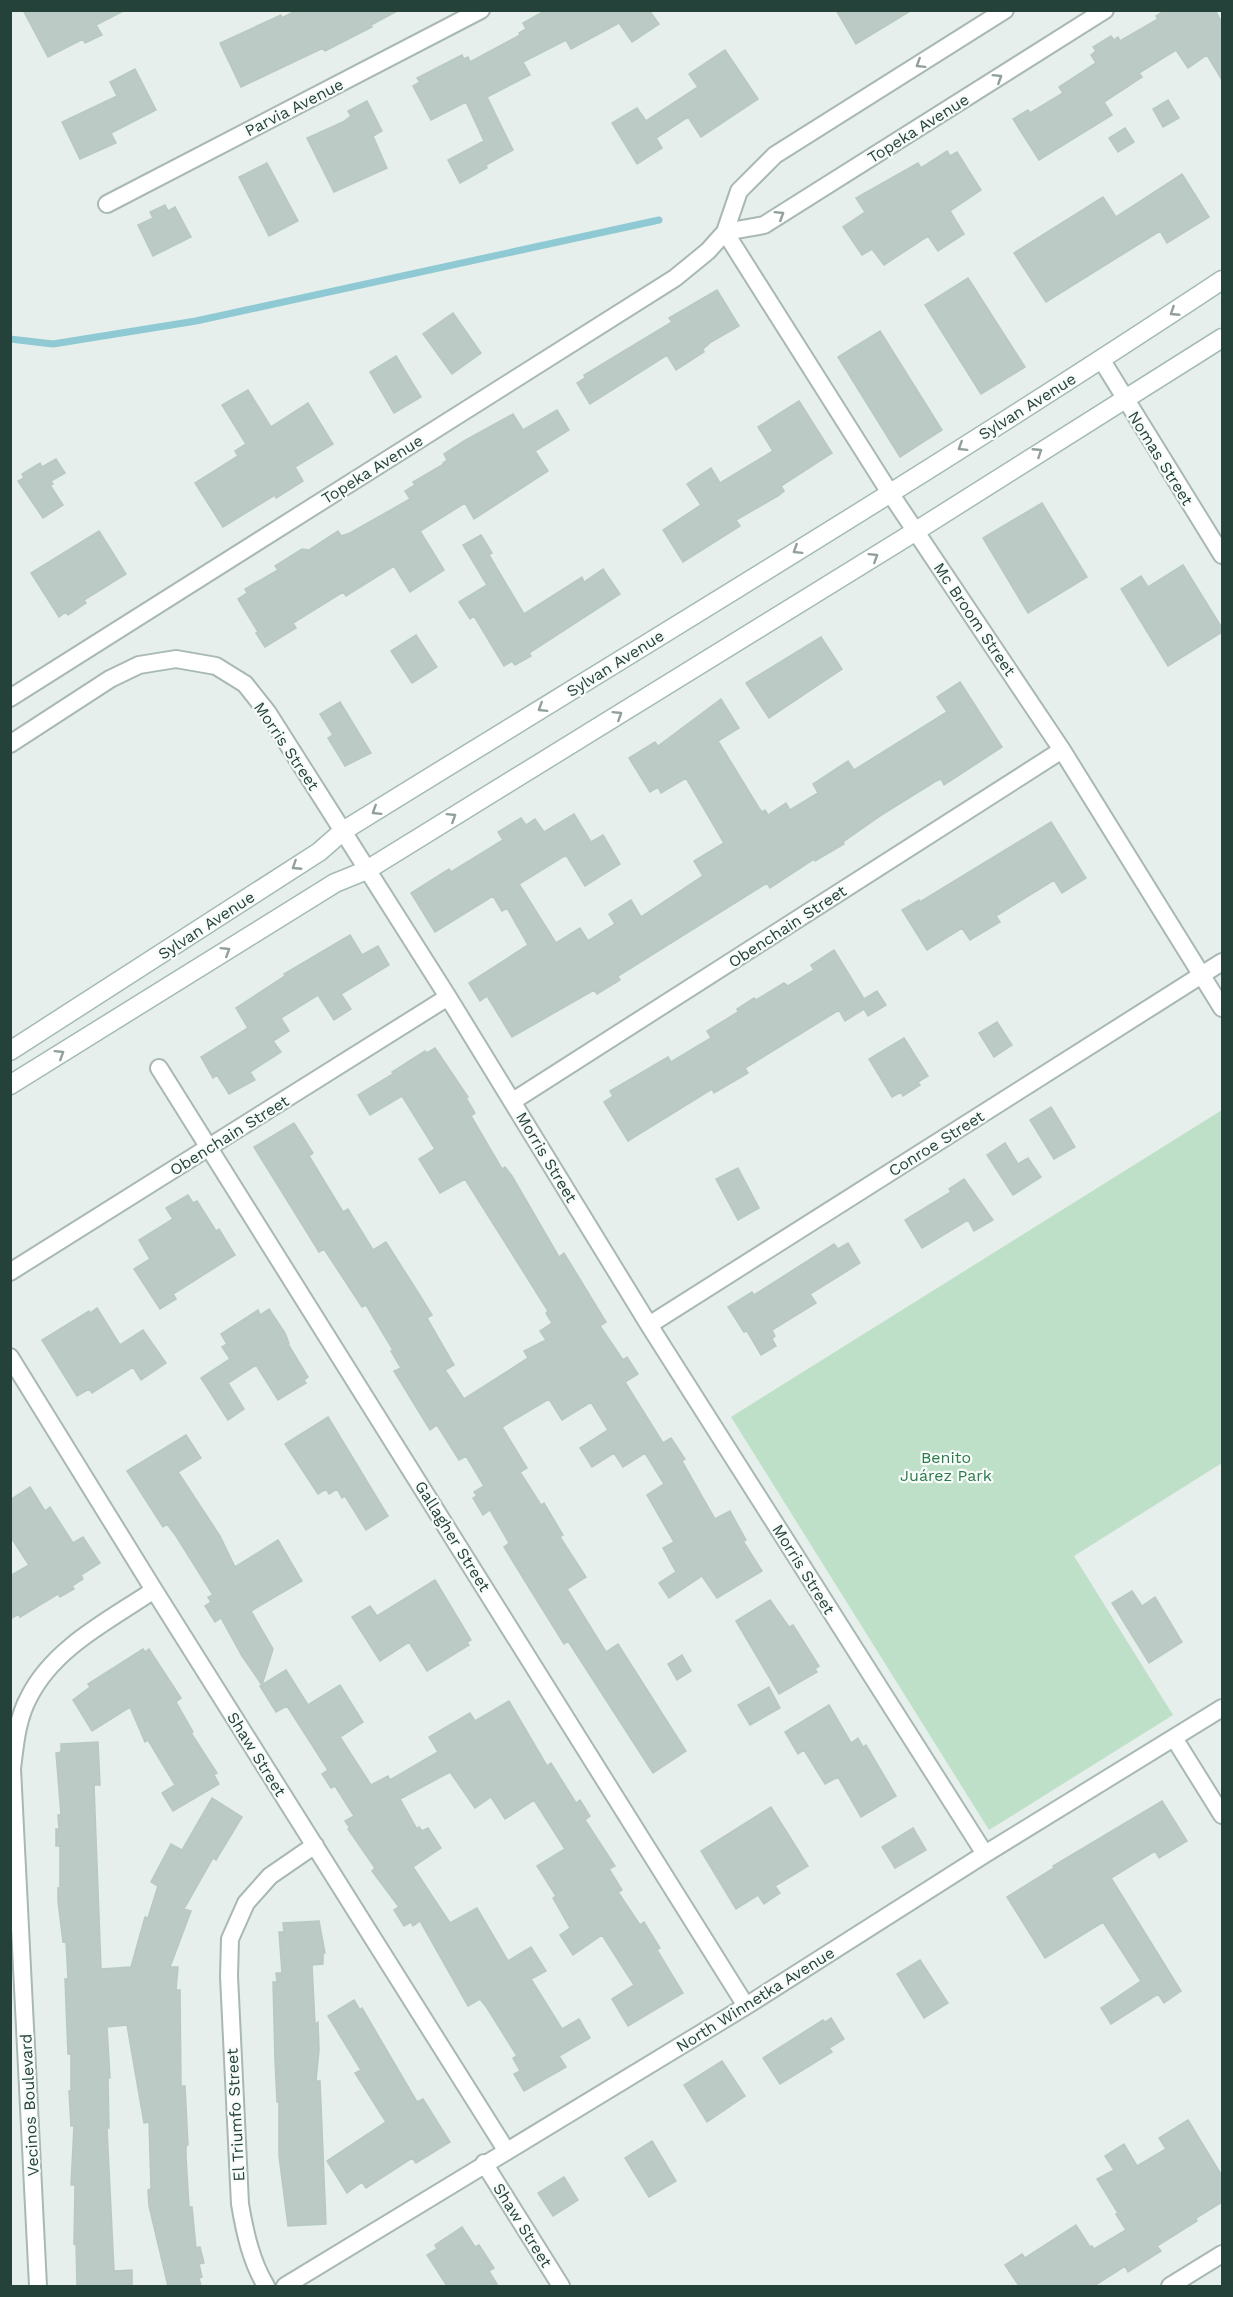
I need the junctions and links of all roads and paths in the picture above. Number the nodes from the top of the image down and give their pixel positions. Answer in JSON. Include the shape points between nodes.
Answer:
{"nodes":[{"id":1,"x":481,"y":10,"type":"edge"},
{"id":2,"x":1005,"y":10,"type":"edge"},
{"id":3,"x":1105,"y":10,"type":"edge"},
{"id":4,"x":106,"y":204,"type":"dead end"},
{"id":5,"x":725,"y":232,"type":"junction"},
{"id":6,"x":1222,"y":280,"type":"edge"},
{"id":7,"x":1222,"y":338,"type":"edge"},
{"id":8,"x":1101,"y":359,"type":"junction"},
{"id":9,"x":1124,"y":399,"type":"junction"},
{"id":10,"x":890,"y":492,"type":"junction"},
{"id":11,"x":916,"y":531,"type":"junction"},
{"id":12,"x":1222,"y":555,"type":"edge"},
{"id":13,"x":10,"y":698,"type":"edge"},
{"id":14,"x":10,"y":744,"type":"edge"},
{"id":15,"x":1062,"y":750,"type":"junction"},
{"id":16,"x":343,"y":831,"type":"junction"},
{"id":17,"x":367,"y":870,"type":"junction"},
{"id":18,"x":1222,"y":962,"type":"edge"},
{"id":19,"x":1202,"y":975,"type":"junction"},
{"id":20,"x":448,"y":997,"type":"junction"},
{"id":21,"x":1222,"y":1008,"type":"edge"},
{"id":22,"x":10,"y":1051,"type":"edge"},
{"id":23,"x":159,"y":1068,"type":"dead end"},
{"id":24,"x":10,"y":1085,"type":"edge"},
{"id":25,"x":513,"y":1101,"type":"junction"},
{"id":26,"x":210,"y":1147,"type":"junction"},
{"id":27,"x":10,"y":1272,"type":"edge"},
{"id":28,"x":649,"y":1325,"type":"junction"},
{"id":29,"x":10,"y":1357,"type":"edge"},
{"id":30,"x":154,"y":1590,"type":"junction"},
{"id":31,"x":1222,"y":1708,"type":"edge"},
{"id":32,"x":1174,"y":1738,"type":"junction"},
{"id":33,"x":1222,"y":1815,"type":"edge"},
{"id":34,"x":315,"y":1845,"type":"junction"},
{"id":35,"x":985,"y":1854,"type":"junction"},
{"id":36,"x":746,"y":2006,"type":"junction"},
{"id":37,"x":506,"y":2150,"type":"junction"},
{"id":38,"x":484,"y":2163,"type":"junction"},
{"id":39,"x":1222,"y":2254,"type":"edge"},
{"id":40,"x":38,"y":2286,"type":"edge"},
{"id":41,"x":266,"y":2286,"type":"edge"},
{"id":42,"x":285,"y":2286,"type":"edge"},
{"id":43,"x":561,"y":2286,"type":"edge"},
{"id":44,"x":1170,"y":2286,"type":"edge"}],
"edges":[{"from":1,"to":4,"type":"street","name":"Parvia Avenue"},
{"from":2,"to":5,"type":"street","name":"Topeka Avenue","one_way":true,"via":[[775,155],[740,191]]},
{"from":5,"to":3,"type":"street","name":"Topeka Avenue","one_way":true,"via":[[764,225]]},
{"from":5,"to":10,"type":"street","name":"Mc Broom Street"},
{"from":5,"to":13,"type":"street","name":"Topeka Avenue","via":[[675,278]]},
{"from":6,"to":8,"type":"main road","name":"Sylvan Avenue","one_way":true},
{"from":7,"to":9,"type":"main road","name":"Sylvan Avenue"},
{"from":8,"to":9,"type":"street","name":"Nomas Street"},
{"from":8,"to":10,"type":"main road","name":"Sylvan Avenue","one_way":true},
{"from":11,"to":9,"type":"main road","name":"Sylvan Avenue","one_way":true},
{"from":9,"to":12,"type":"street","name":"Nomas Street"},
{"from":10,"to":11,"type":"street","name":"Mc Broom Street"},
{"from":10,"to":16,"type":"main road","name":"Sylvan Avenue","one_way":true},
{"from":11,"to":15,"type":"street","name":"Mc Broom Street"},
{"from":17,"to":11,"type":"main road","name":"Sylvan Avenue","one_way":true},
{"from":14,"to":16,"type":"street","name":"Morris Street","via":[[110,679],[139,665],[176,659],[216,666],[244,684],[268,713]]},
{"from":15,"to":19,"type":"street","name":"Mc Broom Street"},
{"from":15,"to":25,"type":"street","name":"Obenchain Street"},
{"from":16,"to":17,"type":"street","name":"Morris Street"},
{"from":16,"to":22,"type":"main road","name":"Sylvan Avenue","one_way":true,"via":[[318,852]]},
{"from":17,"to":20,"type":"street","name":"Morris Street"},
{"from":24,"to":17,"type":"main road","name":"Sylvan Avenue","one_way":true,"via":[[335,883]]},
{"from":18,"to":19,"type":"street","name":"Conroe Street"},
{"from":19,"to":21,"type":"street","name":"Mc Broom Street"},
{"from":19,"to":28,"type":"street","name":"Conroe Street"},
{"from":20,"to":25,"type":"street","name":"Morris Street"},
{"from":20,"to":26,"type":"street","name":"Obenchain Street"},
{"from":23,"to":26,"type":"street","name":"Gallagher Street"},
{"from":25,"to":28,"type":"street","name":"Morris Street"},
{"from":26,"to":27,"type":"street","name":"Obenchain Street"},
{"from":26,"to":36,"type":"street","name":"Gallagher Street"},
{"from":28,"to":35,"type":"street","name":"Morris Street"},
{"from":29,"to":30,"type":"street","name":"Shaw Street"},
{"from":30,"to":34,"type":"street","name":"Shaw Street"},
{"from":30,"to":40,"type":"street","name":"Vecinos Boulevard","via":[[72,1646],[46,1669],[28,1698],[16,1733],[12,1769]]},
{"from":31,"to":32,"type":"street","name":"North Winnetka Avenue"},
{"from":32,"to":33,"type":"street"},
{"from":32,"to":35,"type":"street","name":"North Winnetka Avenue"},
{"from":34,"to":37,"type":"street","name":"Shaw Street"},
{"from":34,"to":41,"type":"street","name":"El Triumfo Street","via":[[270,1876],[246,1903],[230,1939],[240,2204],[256,2271]]},
{"from":35,"to":36,"type":"street","name":"North Winnetka Avenue"},
{"from":36,"to":37,"type":"street","name":"North Winnetka Avenue"},
{"from":37,"to":38,"type":"street","name":"North Winnetka Avenue"},
{"from":38,"to":42,"type":"street","name":"North Winnetka Avenue"},
{"from":38,"to":43,"type":"street","name":"Shaw Street"},
{"from":39,"to":44,"type":"street"}]}
